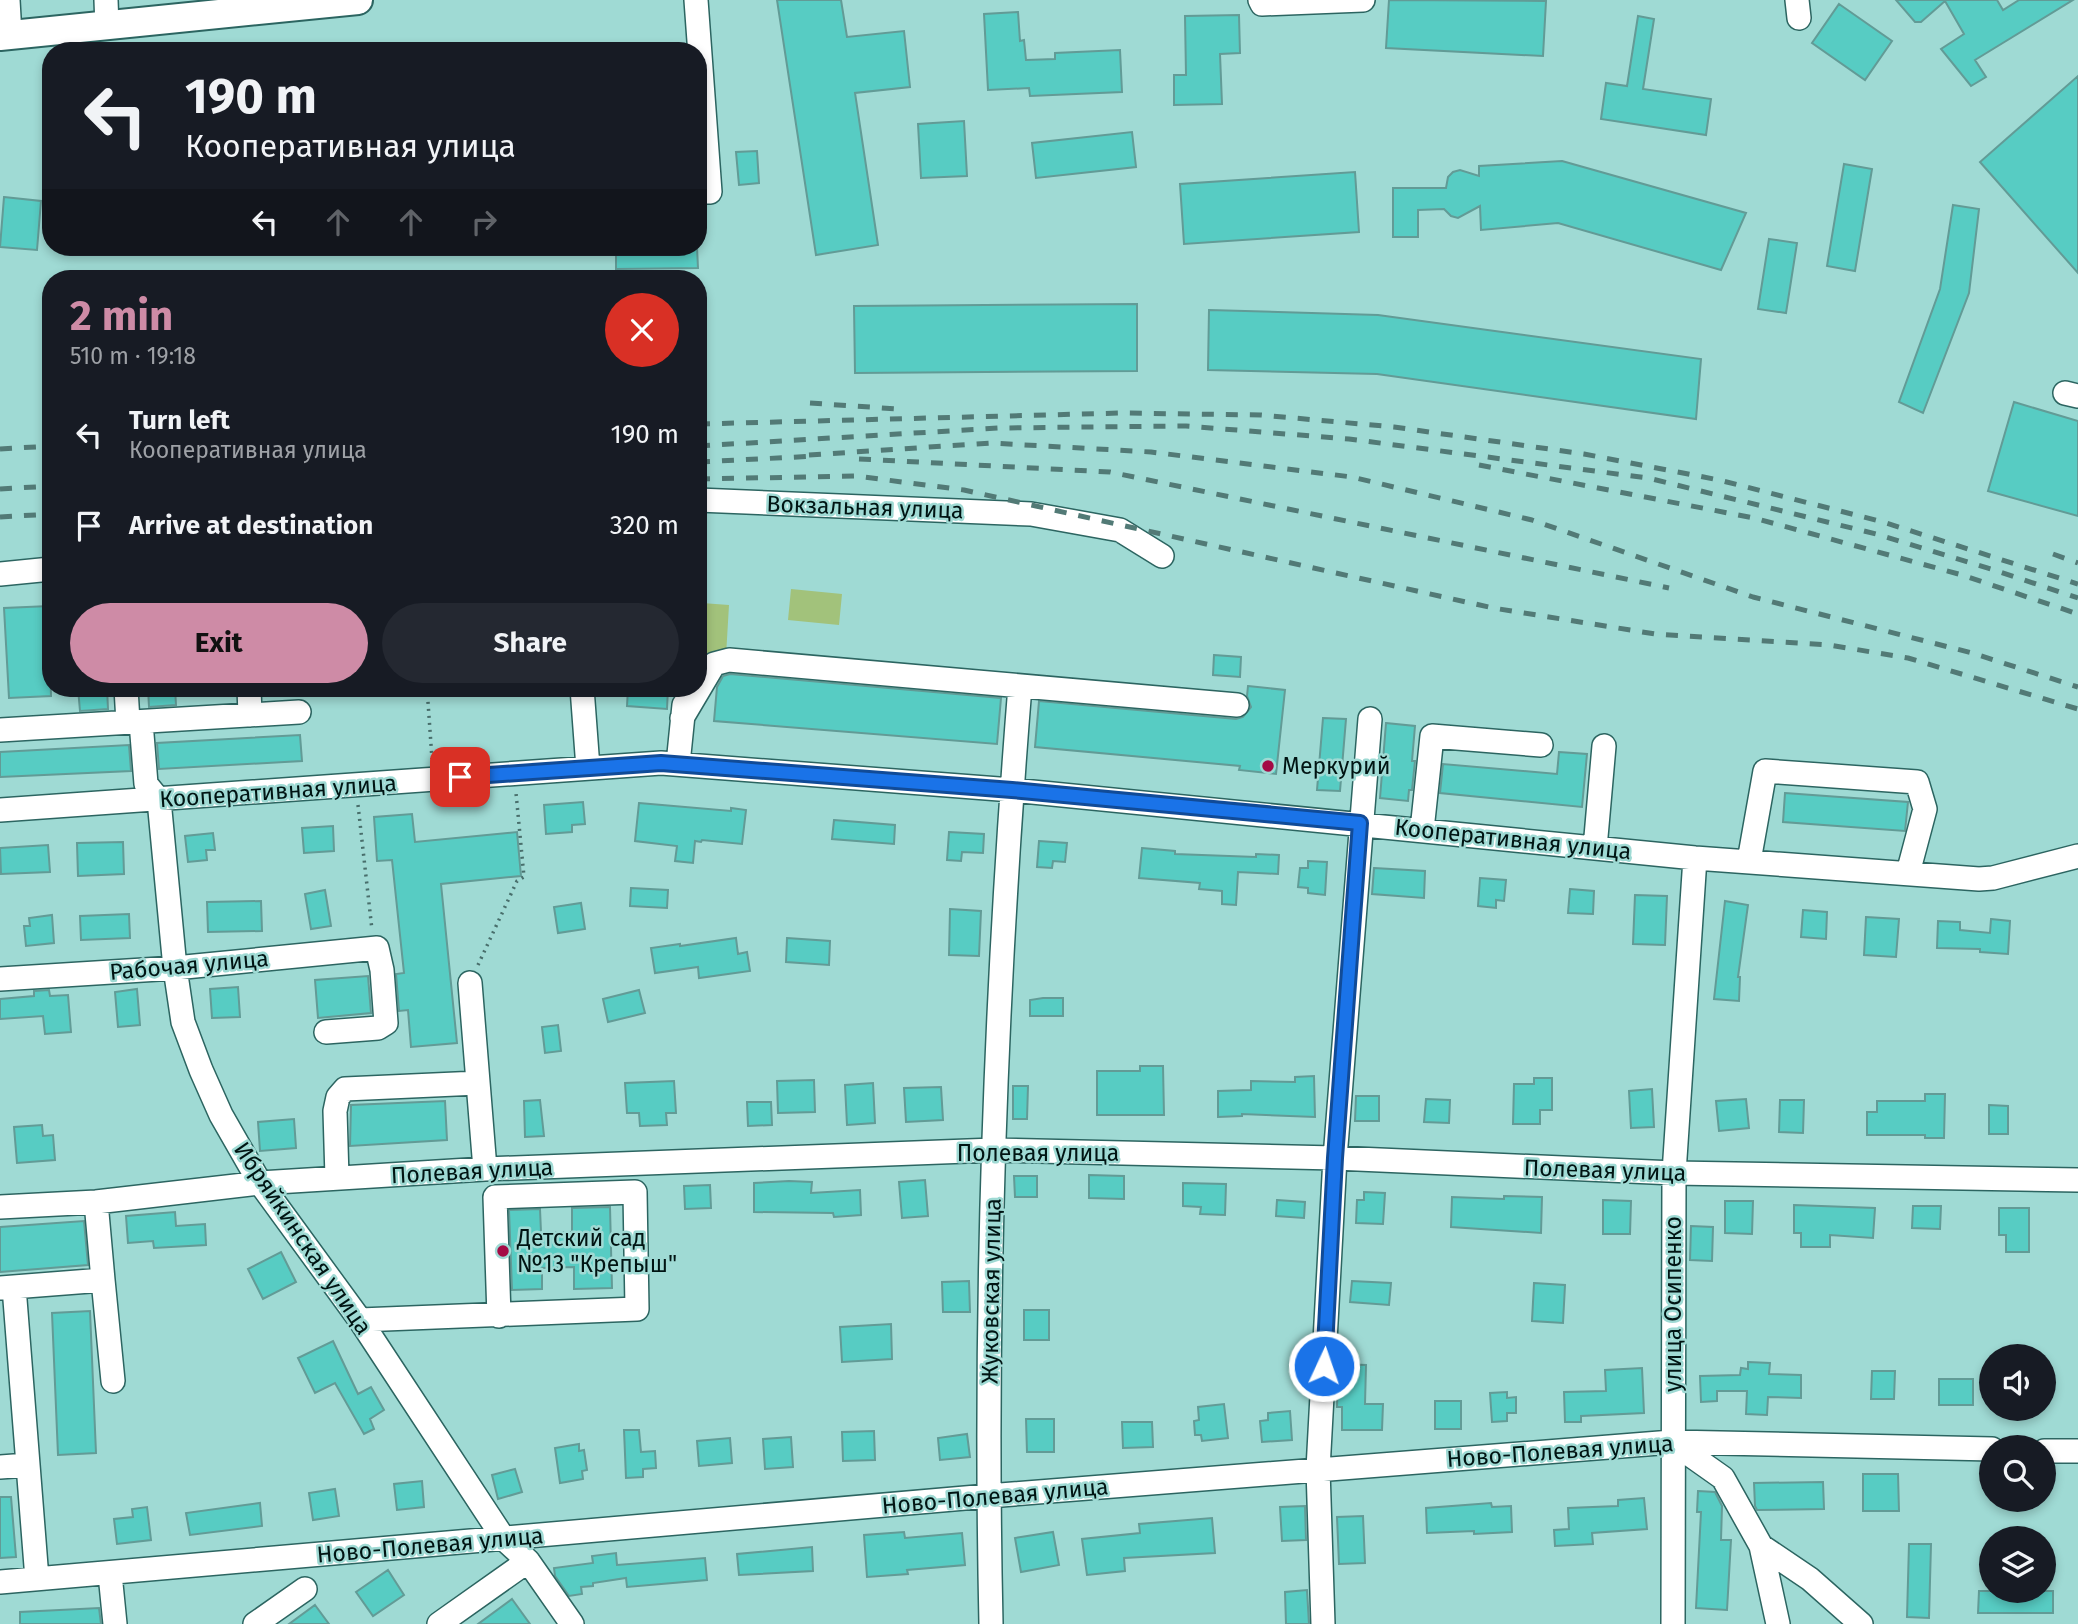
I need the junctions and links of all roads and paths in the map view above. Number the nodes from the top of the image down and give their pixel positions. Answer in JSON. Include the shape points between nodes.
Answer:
{"nodes":[{"id":1,"x":8,"y":0,"type":"edge"},
{"id":2,"x":358,"y":0,"type":"edge"},
{"id":3,"x":695,"y":0,"type":"edge"},
{"id":4,"x":1260,"y":0,"type":"edge"},
{"id":5,"x":1363,"y":0,"type":"edge"},
{"id":6,"x":106,"y":13,"type":"edge"},
{"id":7,"x":5,"y":36,"type":"edge"},
{"id":8,"x":698,"y":42,"type":"edge"},
{"id":9,"x":707,"y":154,"type":"edge"},
{"id":10,"x":707,"y":192,"type":"edge"},
{"id":11,"x":707,"y":500,"type":"edge"},
{"id":12,"x":1162,"y":556,"type":"dead end"},
{"id":13,"x":42,"y":570,"type":"edge"},
{"id":14,"x":0,"y":574,"type":"edge"},
{"id":15,"x":707,"y":676,"type":"edge"},
{"id":16,"x":1020,"y":686,"type":"junction"},
{"id":17,"x":128,"y":697,"type":"edge"},
{"id":18,"x":249,"y":697,"type":"edge"},
{"id":19,"x":428,"y":697,"type":"edge"},
{"id":20,"x":583,"y":697,"type":"edge"},
{"id":21,"x":684,"y":697,"type":"edge"},
{"id":22,"x":694,"y":697,"type":"edge"},
{"id":23,"x":1237,"y":705,"type":"dead end"},
{"id":24,"x":299,"y":712,"type":"dead end"},
{"id":25,"x":250,"y":715,"type":"junction"},
{"id":26,"x":682,"y":718,"type":"junction"},
{"id":27,"x":1370,"y":719,"type":"dead end"},
{"id":28,"x":135,"y":722,"type":"junction"},
{"id":29,"x":0,"y":730,"type":"edge"},
{"id":30,"x":1541,"y":745,"type":"dead end"},
{"id":31,"x":1604,"y":747,"type":"dead end"},
{"id":32,"x":432,"y":764,"type":"dead end"},
{"id":33,"x":678,"y":764,"type":"junction"},
{"id":34,"x":588,"y":768,"type":"junction"},
{"id":35,"x":513,"y":773,"type":"junction"},
{"id":36,"x":356,"y":785,"type":"junction"},
{"id":37,"x":1012,"y":790,"type":"junction"},
{"id":38,"x":159,"y":800,"type":"junction"},
{"id":39,"x":0,"y":810,"type":"edge"},
{"id":40,"x":1360,"y":823,"type":"junction"},
{"id":41,"x":1422,"y":830,"type":"junction"},
{"id":42,"x":1595,"y":848,"type":"junction"},
{"id":43,"x":2078,"y":856,"type":"edge"},
{"id":44,"x":1695,"y":858,"type":"junction"},
{"id":45,"x":1749,"y":861,"type":"junction"},
{"id":46,"x":1908,"y":873,"type":"junction"},
{"id":47,"x":377,"y":948,"type":"junction"},
{"id":48,"x":175,"y":968,"type":"junction"},
{"id":49,"x":0,"y":979,"type":"edge"},
{"id":50,"x":470,"y":983,"type":"joint"},
{"id":51,"x":326,"y":1032,"type":"dead end"},
{"id":52,"x":478,"y":1083,"type":"junction"},
{"id":53,"x":994,"y":1150,"type":"junction"},
{"id":54,"x":1335,"y":1158,"type":"junction"},
{"id":55,"x":485,"y":1169,"type":"junction"},
{"id":56,"x":1674,"y":1173,"type":"junction"},
{"id":57,"x":337,"y":1178,"type":"junction"},
{"id":58,"x":2078,"y":1180,"type":"edge"},
{"id":59,"x":260,"y":1183,"type":"junction"},
{"id":60,"x":96,"y":1202,"type":"junction"},
{"id":61,"x":0,"y":1206,"type":"edge"},
{"id":62,"x":103,"y":1279,"type":"junction"},
{"id":63,"x":7,"y":1288,"type":"edge"},
{"id":64,"x":499,"y":1316,"type":"junction"},
{"id":65,"x":360,"y":1320,"type":"junction"},
{"id":66,"x":113,"y":1381,"type":"dead end"},
{"id":67,"x":1672,"y":1442,"type":"junction"},
{"id":68,"x":1979,"y":1449,"type":"edge"},
{"id":69,"x":2056,"y":1451,"type":"edge"},
{"id":70,"x":2078,"y":1451,"type":"edge"},
{"id":71,"x":27,"y":1465,"type":"junction"},
{"id":72,"x":0,"y":1467,"type":"edge"},
{"id":73,"x":1318,"y":1469,"type":"junction"},
{"id":74,"x":988,"y":1496,"type":"junction"},
{"id":75,"x":504,"y":1539,"type":"junction"},
{"id":76,"x":1761,"y":1546,"type":"junction"},
{"id":77,"x":528,"y":1561,"type":"junction"},
{"id":78,"x":110,"y":1574,"type":"junction"},
{"id":79,"x":37,"y":1579,"type":"junction"},
{"id":80,"x":0,"y":1582,"type":"edge"},
{"id":81,"x":305,"y":1589,"type":"dead end"},
{"id":82,"x":115,"y":1624,"type":"edge"},
{"id":83,"x":255,"y":1624,"type":"edge"},
{"id":84,"x":439,"y":1624,"type":"edge"},
{"id":85,"x":572,"y":1624,"type":"edge"},
{"id":86,"x":991,"y":1624,"type":"edge"},
{"id":87,"x":1323,"y":1624,"type":"edge"},
{"id":88,"x":1673,"y":1624,"type":"edge"},
{"id":89,"x":1778,"y":1624,"type":"edge"},
{"id":90,"x":1861,"y":1624,"type":"edge"}],
"edges":[{"from":1,"to":7,"type":"street"},
{"from":2,"to":6,"type":"main road"},
{"from":3,"to":8,"type":"street"},
{"from":4,"to":5,"type":"street","via":[[1262,4]]},
{"from":6,"to":7,"type":"main road"},
{"from":9,"to":10,"type":"street"},
{"from":11,"to":12,"type":"street","name":"Вокзальная улица","via":[[1031,514],[1120,530]]},
{"from":13,"to":14,"type":"street"},
{"from":15,"to":16,"type":"street","via":[[720,661]]},
{"from":16,"to":23,"type":"street"},
{"from":16,"to":37,"type":"street","name":"Жуковская улица"},
{"from":17,"to":28,"type":"street","name":"Ибряйкинская улица"},
{"from":18,"to":25,"type":"street"},
{"from":19,"to":32,"type":"path"},
{"from":20,"to":34,"type":"street"},
{"from":21,"to":26,"type":"street"},
{"from":22,"to":26,"type":"street"},
{"from":24,"to":25,"type":"street"},
{"from":25,"to":28,"type":"street"},
{"from":26,"to":33,"type":"street"},
{"from":27,"to":40,"type":"street"},
{"from":28,"to":29,"type":"street"},
{"from":28,"to":38,"type":"street","name":"Ибряйкинская улица","via":[[146,784]]},
{"from":30,"to":41,"type":"street","via":[[1432,736]]},
{"from":31,"to":42,"type":"street"},
{"from":33,"to":34,"type":"street","name":"Кооперативная улица"},
{"from":33,"to":37,"type":"street","name":"Кооперативная улица"},
{"from":34,"to":35,"type":"street","name":"Кооперативная улица"},
{"from":35,"to":36,"type":"street","name":"Кооперативная улица"},
{"from":35,"to":50,"type":"path","via":[[524,877],[517,881]]},
{"from":36,"to":38,"type":"street","name":"Кооперативная улица"},
{"from":36,"to":47,"type":"path"},
{"from":37,"to":40,"type":"street","name":"Кооперативная улица"},
{"from":37,"to":53,"type":"street","name":"Жуковская улица"},
{"from":38,"to":39,"type":"street","name":"Кооперативная улица"},
{"from":38,"to":48,"type":"street","name":"Ибряйкинская улица"},
{"from":40,"to":41,"type":"street","name":"Кооперативная улица"},
{"from":40,"to":54,"type":"street"},
{"from":41,"to":42,"type":"street","name":"Кооперативная улица"},
{"from":42,"to":44,"type":"street","name":"Кооперативная улица"},
{"from":43,"to":46,"type":"street","name":"Кооперативная улица","via":[[1993,878]]},
{"from":44,"to":45,"type":"street","name":"Кооперативная улица"},
{"from":44,"to":56,"type":"street","name":"улица Осипенко"},
{"from":45,"to":46,"type":"street","name":"Кооперативная улица"},
{"from":45,"to":46,"type":"street","via":[[1765,771],[1917,782],[1925,808]]},
{"from":47,"to":48,"type":"street","name":"Рабочая улица"},
{"from":47,"to":51,"type":"street","via":[[386,1023],[378,1028]]},
{"from":48,"to":49,"type":"street","name":"Рабочая улица"},
{"from":48,"to":59,"type":"street","name":"Ибряйкинская улица","via":[[183,1022],[201,1070]]},
{"from":50,"to":52,"type":"street"},
{"from":52,"to":55,"type":"street"},
{"from":52,"to":57,"type":"street","via":[[345,1089],[335,1111]]},
{"from":53,"to":54,"type":"street","name":"Полевая улица"},
{"from":53,"to":55,"type":"street","name":"Полевая улица"},
{"from":53,"to":74,"type":"street","name":"Жуковская улица"},
{"from":54,"to":56,"type":"street","name":"Полевая улица"},
{"from":54,"to":73,"type":"street"},
{"from":55,"to":57,"type":"street","name":"Полевая улица"},
{"from":56,"to":58,"type":"street","name":"Полевая улица"},
{"from":56,"to":67,"type":"street","name":"улица Осипенко"},
{"from":57,"to":59,"type":"street","name":"Полевая улица"},
{"from":59,"to":60,"type":"street","name":"Полевая улица"},
{"from":59,"to":65,"type":"street","name":"Ибряйкинская улица"},
{"from":60,"to":61,"type":"street","name":"Полевая улица"},
{"from":60,"to":62,"type":"street"},
{"from":62,"to":63,"type":"street"},
{"from":62,"to":66,"type":"street"},
{"from":63,"to":71,"type":"street"},
{"from":64,"to":64,"type":"street","via":[[637,1309],[635,1192],[495,1197]]},
{"from":64,"to":65,"type":"street"},
{"from":65,"to":75,"type":"street","name":"Ибряйкинская улица"},
{"from":67,"to":68,"type":"street","name":"Ново-Полевая улица"},
{"from":67,"to":73,"type":"street","name":"Ново-Полевая улица"},
{"from":67,"to":76,"type":"street","via":[[1723,1478]]},
{"from":67,"to":88,"type":"street","name":"улица Осипенко"},
{"from":69,"to":70,"type":"street"},
{"from":71,"to":72,"type":"street"},
{"from":71,"to":79,"type":"street"},
{"from":73,"to":74,"type":"street","name":"Ново-Полевая улица"},
{"from":73,"to":87,"type":"street"},
{"from":74,"to":75,"type":"street","name":"Ново-Полевая улица"},
{"from":74,"to":86,"type":"street","name":"Жуковская улица"},
{"from":75,"to":77,"type":"street","name":"Ибряйкинская улица"},
{"from":75,"to":78,"type":"street","name":"Ново-Полевая улица"},
{"from":76,"to":89,"type":"street"},
{"from":76,"to":90,"type":"street","via":[[1810,1579]]},
{"from":77,"to":84,"type":"street"},
{"from":77,"to":85,"type":"street","name":"Ибряйкинская улица"},
{"from":78,"to":79,"type":"street","name":"Ново-Полевая улица"},
{"from":78,"to":82,"type":"street"},
{"from":79,"to":80,"type":"street","name":"Ново-Полевая улица"},
{"from":81,"to":83,"type":"street"}]}
